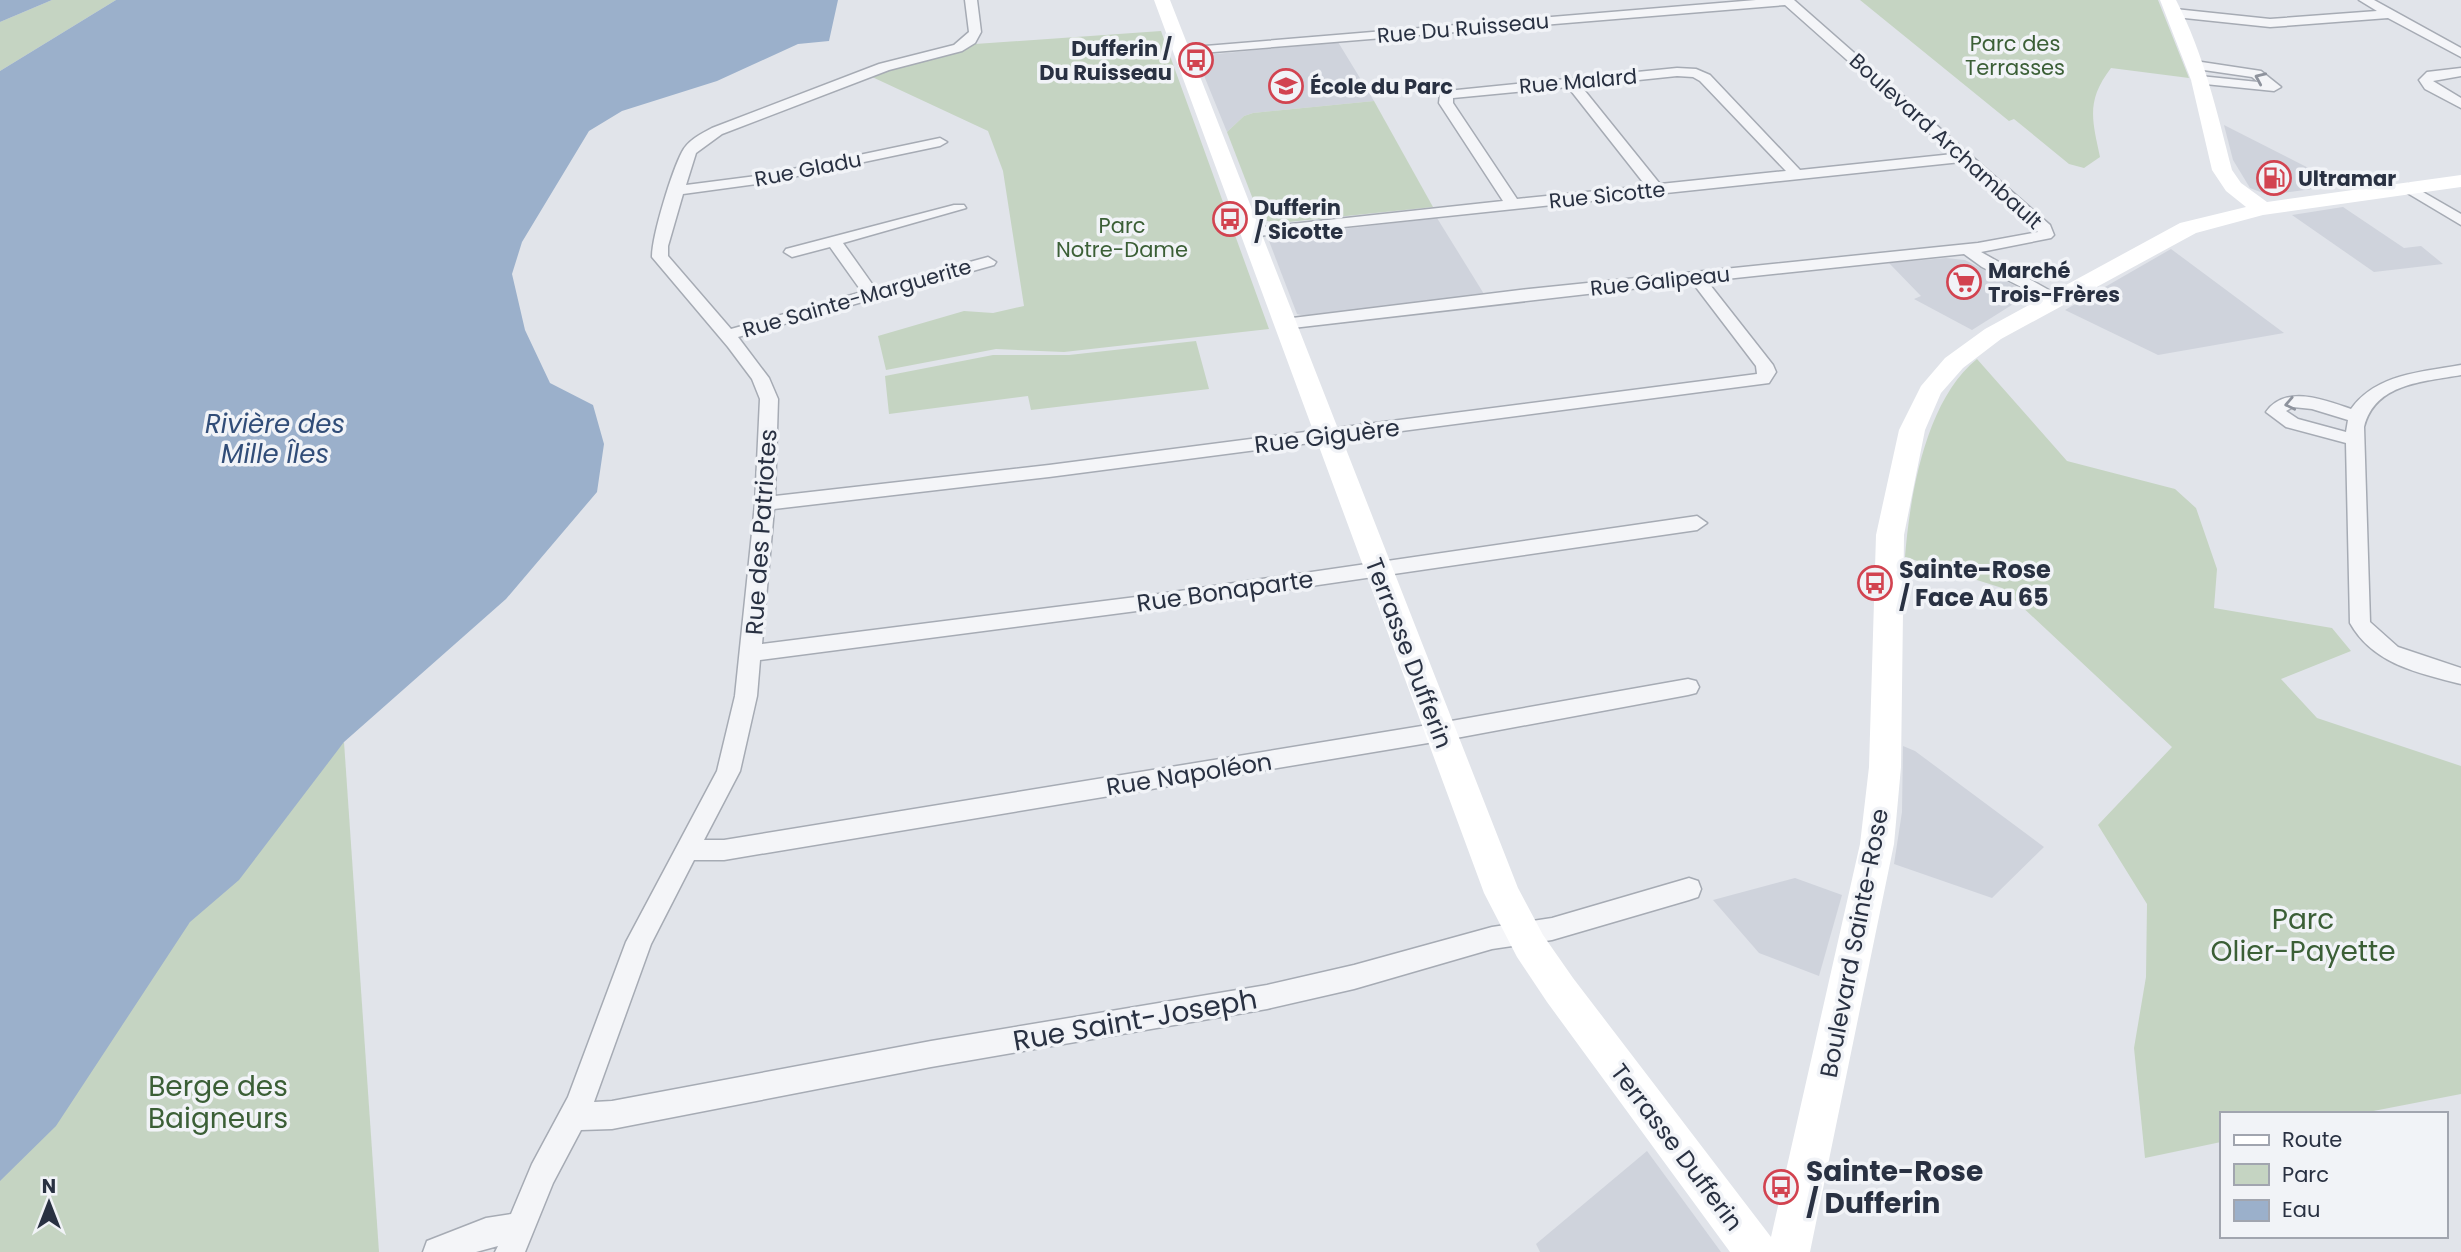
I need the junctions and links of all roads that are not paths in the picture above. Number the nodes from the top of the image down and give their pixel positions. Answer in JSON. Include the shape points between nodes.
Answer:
{"nodes":[{"id":1,"x":971,"y":0,"type":"edge"},
{"id":2,"x":1161,"y":0,"type":"edge"},
{"id":3,"x":2365,"y":0,"type":"edge"},
{"id":4,"x":1779,"y":1,"type":"edge"},
{"id":5,"x":2171,"y":6,"type":"edge"},
{"id":6,"x":2390,"y":14,"type":"junction"},
{"id":7,"x":1181,"y":52,"type":"junction"},
{"id":8,"x":2461,"y":53,"type":"edge"},
{"id":9,"x":1858,"y":64,"type":"junction"},
{"id":10,"x":1843,"y":65,"type":"junction"},
{"id":11,"x":2461,"y":72,"type":"edge"},
{"id":12,"x":1571,"y":82,"type":"junction"},
{"id":13,"x":2461,"y":104,"type":"edge"},
{"id":14,"x":940,"y":142,"type":"dead end"},
{"id":15,"x":1964,"y":158,"type":"junction"},
{"id":16,"x":1948,"y":159,"type":"junction"},
{"id":17,"x":1797,"y":175,"type":"junction"},
{"id":18,"x":2461,"y":181,"type":"edge"},
{"id":19,"x":2419,"y":187,"type":"junction"},
{"id":20,"x":1657,"y":190,"type":"junction"},
{"id":21,"x":675,"y":191,"type":"junction"},
{"id":22,"x":1513,"y":205,"type":"junction"},
{"id":23,"x":2461,"y":206,"type":"edge"},
{"id":24,"x":959,"y":208,"type":"dead end"},
{"id":25,"x":2263,"y":209,"type":"junction"},
{"id":26,"x":2461,"y":220,"type":"edge"},
{"id":27,"x":1249,"y":232,"type":"junction"},
{"id":28,"x":2036,"y":238,"type":"junction"},
{"id":29,"x":834,"y":241,"type":"junction"},
{"id":30,"x":1988,"y":246,"type":"junction"},
{"id":31,"x":1967,"y":249,"type":"junction"},
{"id":32,"x":792,"y":252,"type":"dead end"},
{"id":33,"x":988,"y":262,"type":"dead end"},
{"id":34,"x":1698,"y":278,"type":"junction"},
{"id":35,"x":870,"y":294,"type":"junction"},
{"id":36,"x":2062,"y":294,"type":"junction"},
{"id":37,"x":1284,"y":324,"type":"junction"},
{"id":38,"x":726,"y":335,"type":"junction"},
{"id":39,"x":2461,"y":370,"type":"edge"},
{"id":40,"x":2356,"y":417,"type":"junction"},
{"id":41,"x":1327,"y":436,"type":"junction"},
{"id":42,"x":2356,"y":440,"type":"junction"},
{"id":43,"x":765,"y":504,"type":"junction"},
{"id":44,"x":1698,"y":523,"type":"dead end"},
{"id":45,"x":1377,"y":570,"type":"junction"},
{"id":46,"x":751,"y":653,"type":"junction"},
{"id":47,"x":2461,"y":676,"type":"edge"},
{"id":48,"x":1688,"y":687,"type":"dead end"},
{"id":49,"x":1440,"y":732,"type":"junction"},
{"id":50,"x":689,"y":850,"type":"junction"},
{"id":51,"x":1689,"y":888,"type":"dead end"},
{"id":52,"x":1522,"y":933,"type":"junction"},
{"id":53,"x":574,"y":1116,"type":"junction"},
{"id":54,"x":515,"y":1239,"type":"edge"},
{"id":55,"x":439,"y":1252,"type":"edge"},
{"id":56,"x":1756,"y":1252,"type":"edge"},
{"id":57,"x":1789,"y":1252,"type":"edge"}],
"edges":[{"from":1,"to":21,"type":"street","name":"Rue des Patriotes","via":[[975,32],[964,45],[884,67],[708,136],[689,152]]},
{"from":2,"to":7,"type":"street","name":"Terrasse Dufferin"},
{"from":3,"to":6,"type":"street"},
{"from":4,"to":7,"type":"street","name":"Rue Du Ruisseau"},
{"from":4,"to":9,"type":"street","name":"Boulevard Archambault"},
{"from":4,"to":10,"type":"street","name":"Boulevard Archambault"},
{"from":5,"to":6,"type":"street","via":[[2270,23]]},
{"from":5,"to":25,"type":"street","via":[[2197,73],[2222,170],[2233,187]]},
{"from":6,"to":8,"type":"street"},
{"from":7,"to":27,"type":"street","name":"Terrasse Dufferin"},
{"from":9,"to":10,"type":"street"},
{"from":9,"to":15,"type":"street","name":"Boulevard Archambault"},
{"from":10,"to":16,"type":"street","name":"Boulevard Archambault"},
{"from":11,"to":13,"type":"street","via":[[2426,79]]},
{"from":12,"to":17,"type":"street","name":"Rue Malard","via":[[1699,74]]},
{"from":12,"to":20,"type":"street"},
{"from":12,"to":22,"type":"street","name":"Rue Malard","via":[[1446,96],[1448,106]]},
{"from":14,"to":21,"type":"street","name":"Rue Gladu","via":[[764,179]]},
{"from":15,"to":16,"type":"street","name":"Rue Sicotte"},
{"from":15,"to":28,"type":"street","name":"Boulevard Archambault","via":[[2047,231]]},
{"from":16,"to":17,"type":"street","name":"Rue Sicotte"},
{"from":16,"to":28,"type":"street","name":"Boulevard Archambault"},
{"from":17,"to":20,"type":"street","name":"Rue Sicotte"},
{"from":18,"to":19,"type":"street","name":"Boulevard Sainte-Rose"},
{"from":19,"to":23,"type":"street"},
{"from":19,"to":25,"type":"street","name":"Boulevard Sainte-Rose"},
{"from":19,"to":26,"type":"street"},
{"from":20,"to":22,"type":"street","name":"Rue Sicotte"},
{"from":21,"to":38,"type":"street","name":"Rue des Patriotes","via":[[660,257]]},
{"from":22,"to":27,"type":"street","name":"Rue Sicotte"},
{"from":24,"to":29,"type":"street"},
{"from":25,"to":36,"type":"street","name":"Boulevard Sainte-Rose","via":[[2180,231]]},
{"from":27,"to":37,"type":"street","name":"Terrasse Dufferin"},
{"from":28,"to":30,"type":"street","name":"Rue Galipeau"},
{"from":29,"to":32,"type":"street"},
{"from":29,"to":35,"type":"street"},
{"from":30,"to":31,"type":"street","name":"Rue Galipeau"},
{"from":30,"to":36,"type":"street","name":"Boulevard Archambault"},
{"from":31,"to":34,"type":"street","name":"Rue Galipeau"},
{"from":31,"to":36,"type":"street","via":[[1987,264]]},
{"from":33,"to":35,"type":"street","name":"Rue Sainte-Marguerite"},
{"from":34,"to":37,"type":"street","name":"Rue Galipeau"},
{"from":34,"to":41,"type":"street","name":"Rue Giguère","via":[[1764,365],[1763,379]]},
{"from":35,"to":38,"type":"street","name":"Rue Sainte-Marguerite"},
{"from":36,"to":57,"type":"street","name":"Boulevard Sainte-Rose","via":[[1954,363],[1930,391],[1912,430],[1889,556],[1881,817],[1864,915]]},
{"from":37,"to":41,"type":"street","name":"Terrasse Dufferin"},
{"from":38,"to":43,"type":"street","name":"Rue des Patriotes","via":[[760,378],[769,399]]},
{"from":39,"to":40,"type":"street","via":[[2376,391],[2362,403]]},
{"from":40,"to":42,"type":"street"},
{"from":40,"to":42,"type":"street","one_way":true,"via":[[2302,402],[2282,405],[2275,412],[2292,423]]},
{"from":41,"to":43,"type":"street","name":"Rue Giguère"},
{"from":41,"to":45,"type":"street","name":"Terrasse Dufferin"},
{"from":42,"to":47,"type":"street","via":[[2360,623],[2373,640],[2392,653]]},
{"from":43,"to":46,"type":"street","name":"Rue des Patriotes"},
{"from":44,"to":45,"type":"street","name":"Rue Bonaparte"},
{"from":45,"to":46,"type":"street","name":"Rue Bonaparte"},
{"from":45,"to":49,"type":"street","name":"Terrasse Dufferin"},
{"from":46,"to":50,"type":"street","name":"Rue des Patriotes","via":[[732,760]]},
{"from":48,"to":49,"type":"street","name":"Rue Napoléon"},
{"from":49,"to":50,"type":"street","name":"Rue Napoléon","via":[[738,848]]},
{"from":49,"to":52,"type":"street","name":"Terrasse Dufferin"},
{"from":50,"to":53,"type":"street","name":"Rue des Patriotes","via":[[639,942]]},
{"from":51,"to":52,"type":"street","name":"Rue Saint-Joseph","via":[[1552,929]]},
{"from":52,"to":53,"type":"street","name":"Rue Saint-Joseph","via":[[1267,997],[918,1056],[612,1115]]},
{"from":52,"to":56,"type":"street","name":"Terrasse Dufferin"},
{"from":53,"to":54,"type":"street","name":"Rue des Patriotes","via":[[542,1174]]},
{"from":54,"to":55,"type":"street","via":[[486,1233]]}]}
